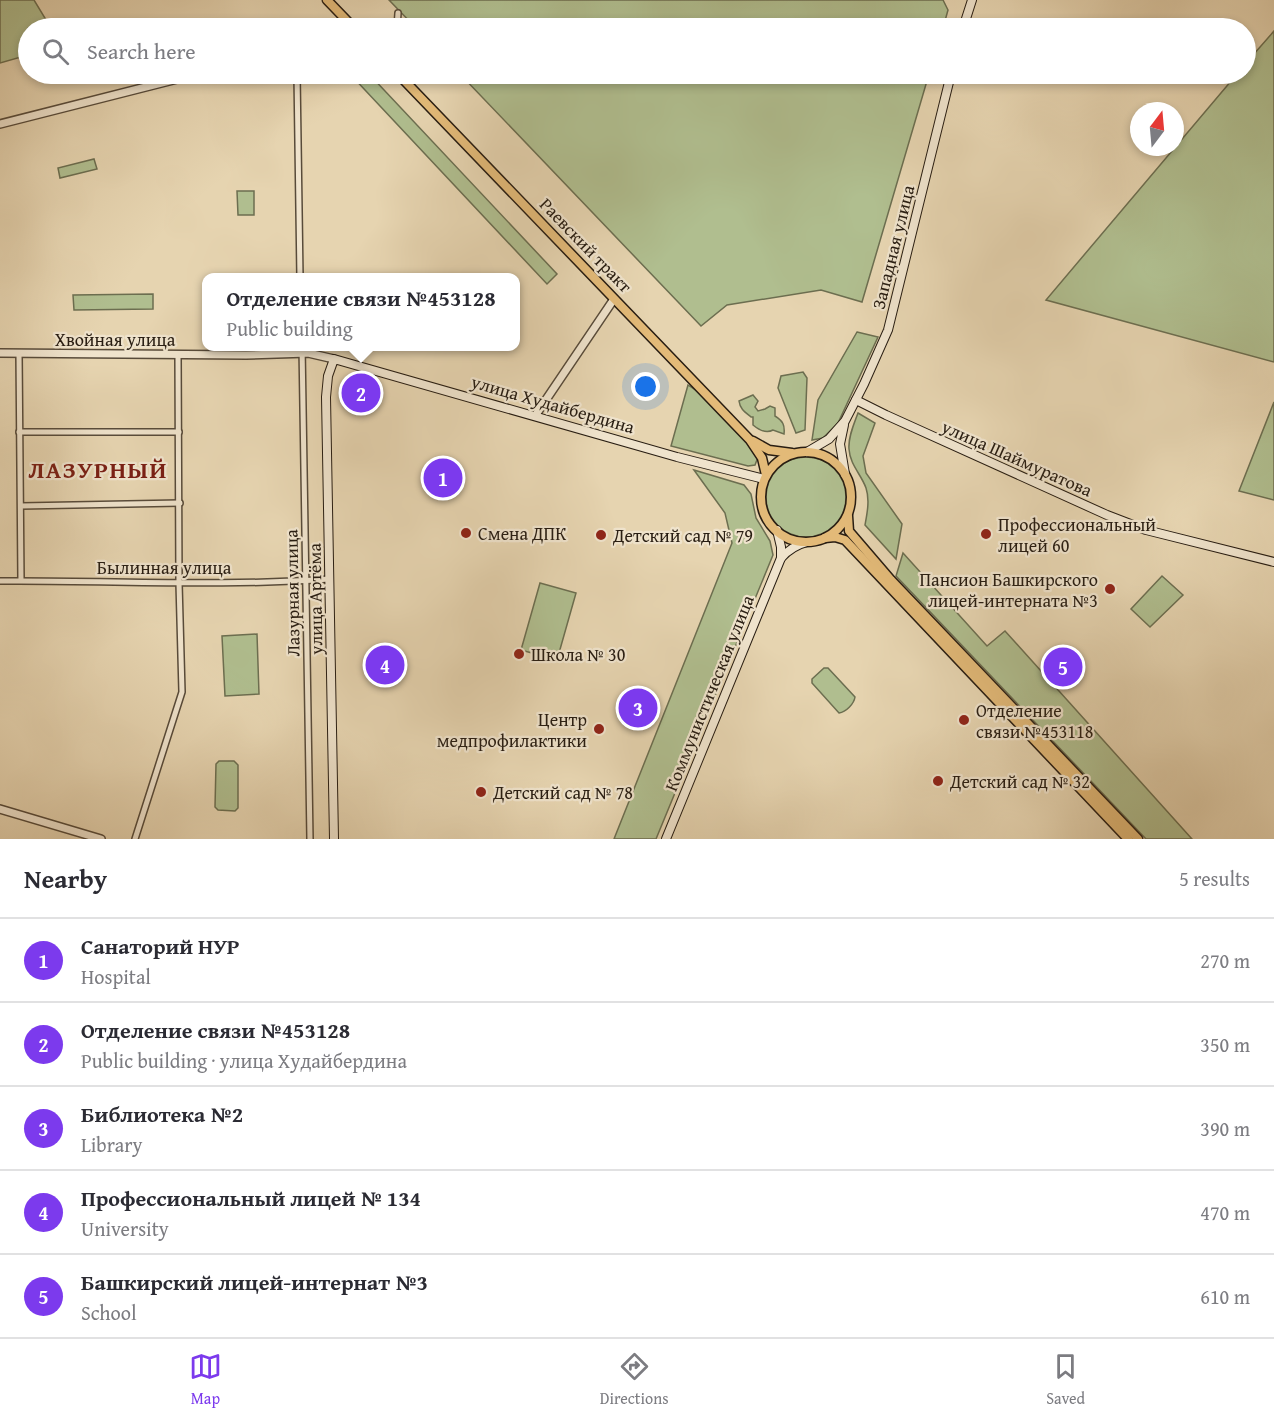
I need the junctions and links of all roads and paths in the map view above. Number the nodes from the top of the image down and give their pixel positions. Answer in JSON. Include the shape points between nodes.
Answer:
{"nodes":[{"id":1,"x":327,"y":0,"type":"edge"},
{"id":2,"x":972,"y":0,"type":"edge"},
{"id":3,"x":398,"y":13,"type":"dead end"},
{"id":4,"x":343,"y":18,"type":"edge"},
{"id":5,"x":398,"y":18,"type":"edge"},
{"id":6,"x":966,"y":18,"type":"edge"},
{"id":7,"x":158,"y":84,"type":"edge"},
{"id":8,"x":297,"y":84,"type":"edge"},
{"id":9,"x":408,"y":84,"type":"edge"},
{"id":10,"x":949,"y":84,"type":"edge"},
{"id":11,"x":0,"y":124,"type":"edge"},
{"id":12,"x":300,"y":273,"type":"edge"},
{"id":13,"x":614,"y":299,"type":"junction"},
{"id":14,"x":271,"y":351,"type":"edge"},
{"id":15,"x":302,"y":351,"type":"edge"},
{"id":16,"x":306,"y":351,"type":"edge"},
{"id":17,"x":0,"y":353,"type":"edge"},
{"id":18,"x":19,"y":353,"type":"junction"},
{"id":19,"x":178,"y":354,"type":"junction"},
{"id":20,"x":334,"y":359,"type":"junction"},
{"id":21,"x":856,"y":400,"type":"junction"},
{"id":22,"x":535,"y":416,"type":"junction"},
{"id":23,"x":845,"y":421,"type":"junction"},
{"id":24,"x":19,"y":432,"type":"junction"},
{"id":25,"x":179,"y":432,"type":"junction"},
{"id":26,"x":750,"y":440,"type":"junction"},
{"id":27,"x":807,"y":452,"type":"junction"},
{"id":28,"x":796,"y":453,"type":"junction"},
{"id":29,"x":845,"y":474,"type":"junction"},
{"id":30,"x":765,"y":477,"type":"junction"},
{"id":31,"x":180,"y":503,"type":"junction"},
{"id":32,"x":21,"y":506,"type":"junction"},
{"id":33,"x":848,"y":516,"type":"junction"},
{"id":34,"x":777,"y":530,"type":"junction"},
{"id":35,"x":825,"y":537,"type":"junction"},
{"id":36,"x":807,"y":542,"type":"junction"},
{"id":37,"x":781,"y":558,"type":"junction"},
{"id":38,"x":1274,"y":562,"type":"edge"},
{"id":39,"x":329,"y":579,"type":"junction"},
{"id":40,"x":21,"y":580,"type":"junction"},
{"id":41,"x":0,"y":581,"type":"edge"},
{"id":42,"x":306,"y":581,"type":"junction"},
{"id":43,"x":179,"y":583,"type":"junction"},
{"id":44,"x":0,"y":809,"type":"edge"},
{"id":45,"x":101,"y":839,"type":"edge"},
{"id":46,"x":135,"y":839,"type":"edge"},
{"id":47,"x":310,"y":839,"type":"edge"},
{"id":48,"x":334,"y":839,"type":"edge"},
{"id":49,"x":666,"y":839,"type":"edge"},
{"id":50,"x":1128,"y":839,"type":"edge"},
{"id":51,"x":1138,"y":839,"type":"edge"}],
"edges":[{"from":1,"to":4,"type":"main road"},
{"from":2,"to":6,"type":"main road"},
{"from":3,"to":5,"type":"street"},
{"from":7,"to":11,"type":"street"},
{"from":8,"to":12,"type":"street"},
{"from":9,"to":13,"type":"main road","name":"Раевский тракт"},
{"from":10,"to":21,"type":"main road","name":"Западная улица","via":[[888,330]]},
{"from":13,"to":22,"type":"street"},
{"from":13,"to":26,"type":"main road","name":"Раевский тракт"},
{"from":14,"to":19,"type":"street","name":"Хвойная улица"},
{"from":15,"to":42,"type":"street","name":"Лазурная улица"},
{"from":16,"to":20,"type":"street","name":"Хвойная улица"},
{"from":17,"to":18,"type":"street","name":"Хвойная улица"},
{"from":18,"to":19,"type":"street","name":"Хвойная улица"},
{"from":18,"to":24,"type":"street"},
{"from":19,"to":25,"type":"street"},
{"from":20,"to":22,"type":"main road","name":"улица Худайбердина"},
{"from":20,"to":39,"type":"main road","name":"улица Артёма","via":[[326,397]]},
{"from":21,"to":23,"type":"main road","name":"Западная улица"},
{"from":21,"to":38,"type":"main road","name":"улица Шаймуратова","via":[[1107,515],[1146,530]]},
{"from":22,"to":30,"type":"main road","name":"улица Худайбердина","via":[[677,457]]},
{"from":23,"to":27,"type":"main road","name":"Западная улица","via":[[829,439]]},
{"from":23,"to":29,"type":"main road","name":"Западная улица","via":[[840,444]]},
{"from":24,"to":25,"type":"street"},
{"from":24,"to":32,"type":"street"},
{"from":25,"to":31,"type":"street"},
{"from":26,"to":28,"type":"main road","name":"Раевский тракт","via":[[770,450]]},
{"from":26,"to":30,"type":"main road","name":"Раевский тракт","via":[[762,458]]},
{"from":27,"to":28,"type":"main road"},
{"from":27,"to":29,"type":"main road","via":[[829,458]]},
{"from":28,"to":30,"type":"main road","via":[[775,464]]},
{"from":29,"to":33,"type":"main road","via":[[851,493]]},
{"from":30,"to":34,"type":"main road","via":[[761,502]]},
{"from":31,"to":32,"type":"street"},
{"from":31,"to":43,"type":"street"},
{"from":32,"to":40,"type":"street"},
{"from":33,"to":35,"type":"main road"},
{"from":33,"to":51,"type":"main road","via":[[849,531],[891,580]]},
{"from":34,"to":36,"type":"main road"},
{"from":34,"to":37,"type":"main road"},
{"from":35,"to":36,"type":"main road"},
{"from":35,"to":50,"type":"main road","via":[[845,540]]},
{"from":36,"to":37,"type":"main road","via":[[788,550]]},
{"from":37,"to":49,"type":"main road","name":"Коммунистическая улица"},
{"from":39,"to":42,"type":"street","name":"Былинная улица"},
{"from":39,"to":48,"type":"main road","name":"улица Артёма"},
{"from":40,"to":41,"type":"street","name":"Былинная улица"},
{"from":40,"to":43,"type":"street","name":"Былинная улица"},
{"from":42,"to":43,"type":"street","name":"Былинная улица"},
{"from":42,"to":47,"type":"street","name":"Лазурная улица"},
{"from":43,"to":46,"type":"street","via":[[182,692]]},
{"from":44,"to":45,"type":"street"}]}
